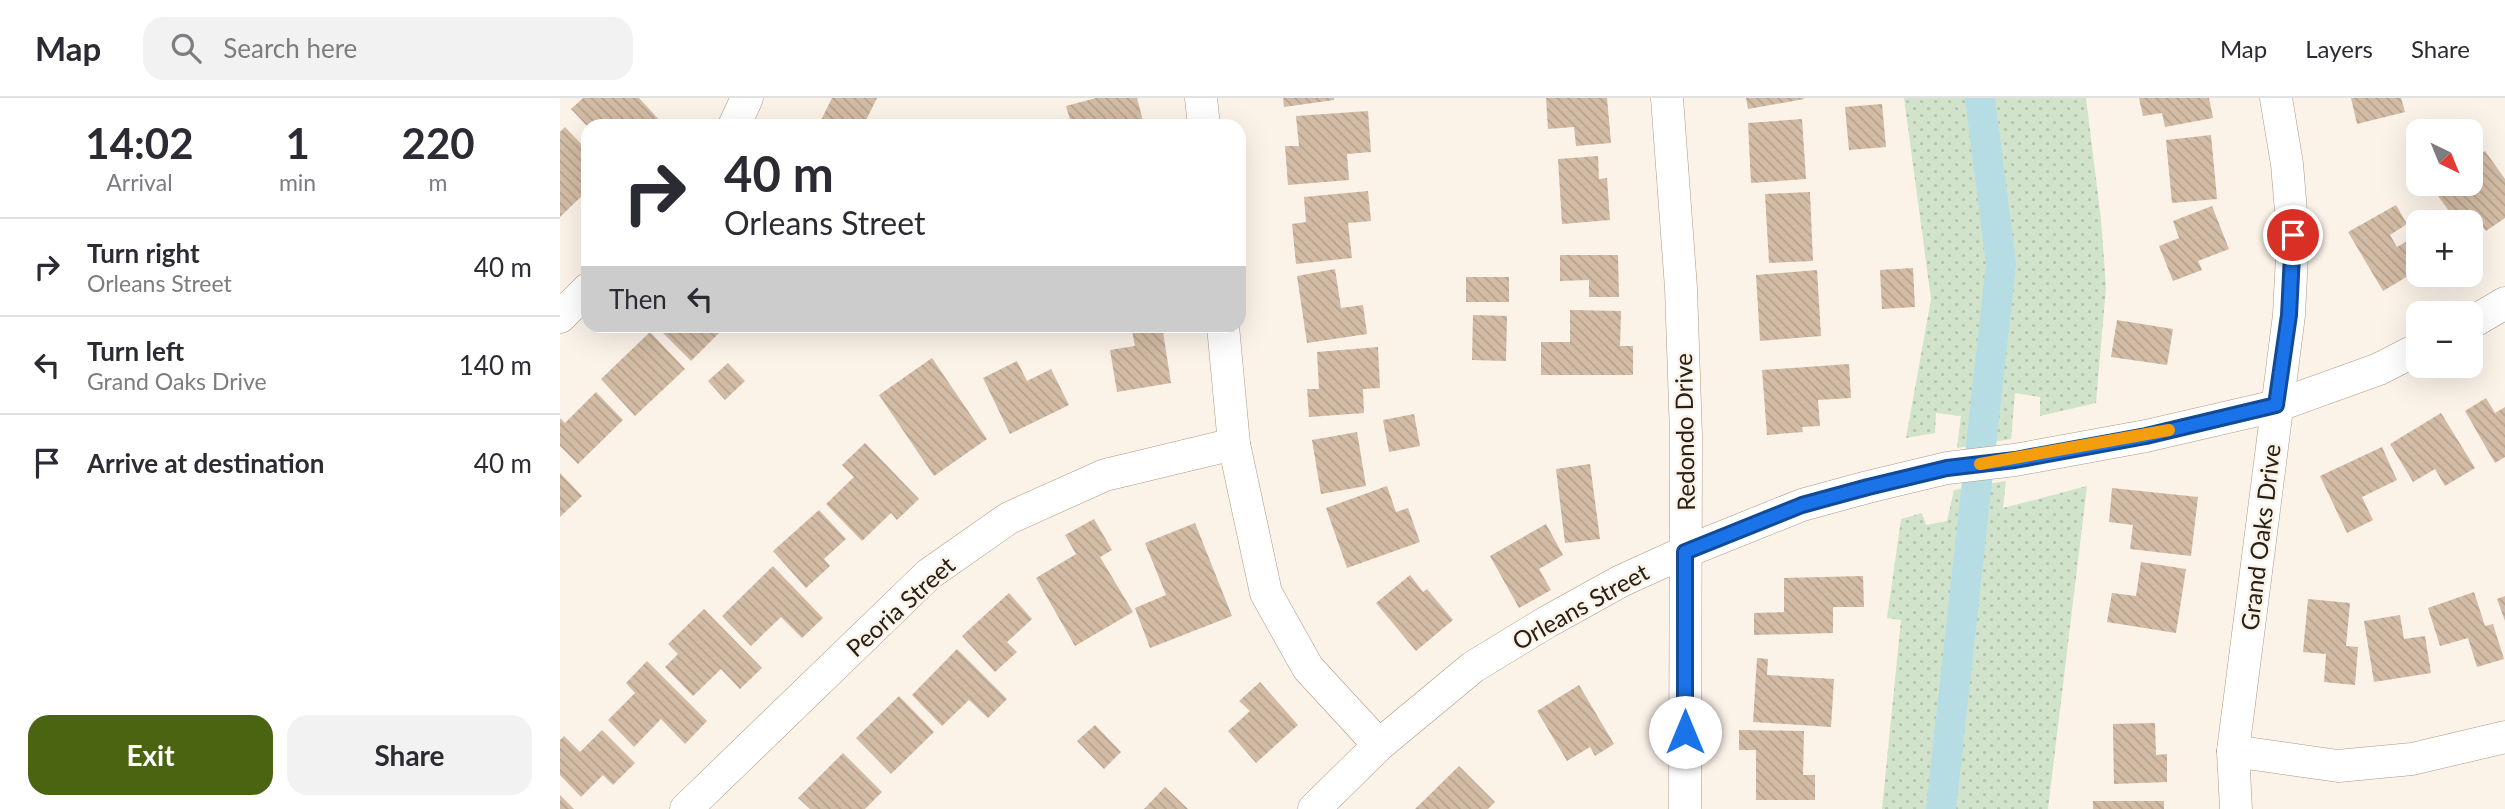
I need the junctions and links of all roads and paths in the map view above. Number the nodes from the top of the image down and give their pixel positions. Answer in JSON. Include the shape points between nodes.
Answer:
{"nodes":[{"id":1,"x":747,"y":98,"type":"edge"},
{"id":2,"x":1201,"y":98,"type":"edge"},
{"id":3,"x":1667,"y":98,"type":"edge"},
{"id":4,"x":2277,"y":98,"type":"edge"},
{"id":5,"x":737,"y":119,"type":"edge"},
{"id":6,"x":1203,"y":119,"type":"edge"},
{"id":7,"x":581,"y":296,"type":"edge"},
{"id":8,"x":2505,"y":303,"type":"edge"},
{"id":9,"x":2483,"y":316,"type":"edge"},
{"id":10,"x":560,"y":317,"type":"edge"},
{"id":11,"x":1224,"y":333,"type":"edge"},
{"id":12,"x":2406,"y":355,"type":"edge"},
{"id":13,"x":2276,"y":405,"type":"junction"},
{"id":14,"x":1234,"y":444,"type":"junction"},
{"id":15,"x":1685,"y":552,"type":"junction"},
{"id":16,"x":2505,"y":737,"type":"edge"},
{"id":17,"x":1379,"y":745,"type":"junction"},
{"id":18,"x":2232,"y":751,"type":"junction"},
{"id":19,"x":686,"y":809,"type":"edge"},
{"id":20,"x":1314,"y":809,"type":"edge"},
{"id":21,"x":1685,"y":809,"type":"edge"},
{"id":22,"x":2236,"y":809,"type":"edge"}],
"edges":[{"from":1,"to":5,"type":"street"},
{"from":2,"to":6,"type":"street"},
{"from":3,"to":15,"type":"street","name":"Redondo Drive","via":[[1681,288]]},
{"from":4,"to":13,"type":"street","name":"Grand Oaks Drive","via":[[2293,235],[2289,315]]},
{"from":7,"to":10,"type":"street"},
{"from":8,"to":9,"type":"street"},
{"from":11,"to":14,"type":"street"},
{"from":12,"to":13,"type":"street","name":"Orleans Street"},
{"from":13,"to":15,"type":"street","name":"Orleans Street","via":[[2146,436],[1947,468],[1802,505]]},
{"from":13,"to":18,"type":"street","name":"Grand Oaks Drive"},
{"from":14,"to":17,"type":"street","via":[[1266,593],[1308,668]]},
{"from":14,"to":19,"type":"street","name":"Peoria Street","via":[[1105,475],[1009,519],[929,574]]},
{"from":15,"to":17,"type":"street","name":"Orleans Street","via":[[1621,580],[1473,667]]},
{"from":15,"to":21,"type":"street","name":"Redondo Drive"},
{"from":16,"to":18,"type":"street","via":[[2412,760],[2338,766]]},
{"from":17,"to":20,"type":"street","name":"Orleans Street"},
{"from":18,"to":22,"type":"street","name":"Grand Oaks Drive"}]}
